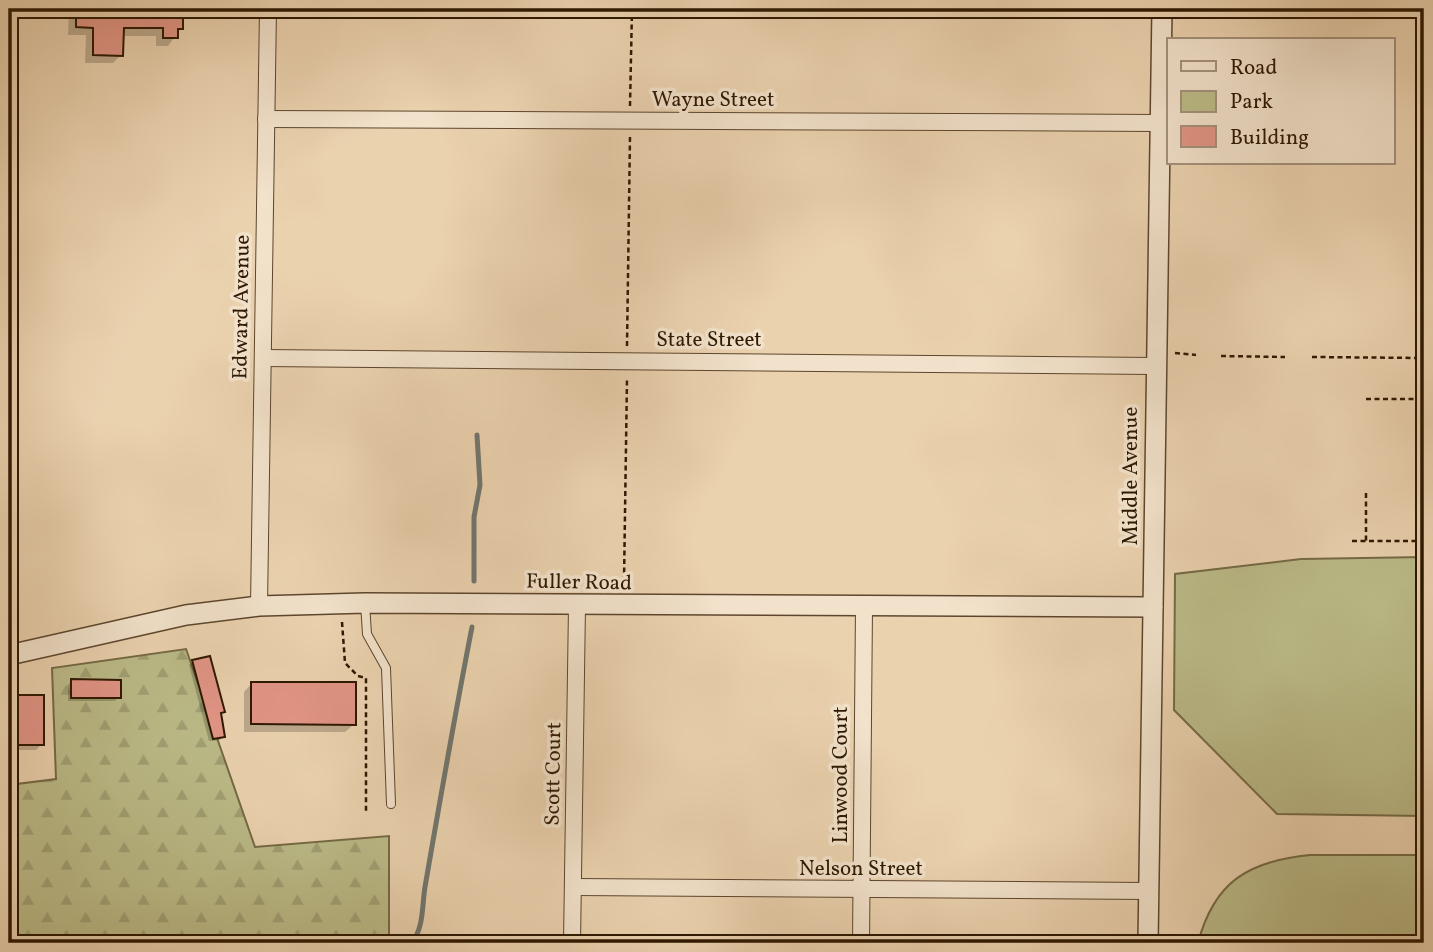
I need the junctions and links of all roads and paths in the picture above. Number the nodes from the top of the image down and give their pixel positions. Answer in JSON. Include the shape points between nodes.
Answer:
{"nodes":[{"id":1,"x":268,"y":9,"type":"edge"},
{"id":2,"x":632,"y":9,"type":"edge"},
{"id":3,"x":1162,"y":9,"type":"edge"},
{"id":4,"x":630,"y":109,"type":"dead end"},
{"id":5,"x":266,"y":119,"type":"junction"},
{"id":6,"x":1160,"y":123,"type":"junction"},
{"id":7,"x":630,"y":131,"type":"dead end"},
{"id":8,"x":627,"y":350,"type":"dead end"},
{"id":9,"x":1171,"y":350,"type":"dead end"},
{"id":10,"x":1196,"y":355,"type":"dead end"},
{"id":11,"x":1221,"y":356,"type":"dead end"},
{"id":12,"x":1285,"y":357,"type":"dead end"},
{"id":13,"x":1312,"y":357,"type":"dead end"},
{"id":14,"x":263,"y":358,"type":"junction"},
{"id":15,"x":1424,"y":358,"type":"edge"},
{"id":16,"x":1155,"y":366,"type":"junction"},
{"id":17,"x":627,"y":371,"type":"dead end"},
{"id":18,"x":1366,"y":399,"type":"dead end"},
{"id":19,"x":1424,"y":399,"type":"edge"},
{"id":20,"x":1366,"y":493,"type":"dead end"},
{"id":21,"x":1352,"y":541,"type":"dead end"},
{"id":22,"x":1366,"y":541,"type":"junction"},
{"id":23,"x":1424,"y":541,"type":"edge"},
{"id":24,"x":624,"y":581,"type":"dead end"},
{"id":25,"x":365,"y":603,"type":"junction"},
{"id":26,"x":259,"y":606,"type":"junction"},
{"id":27,"x":577,"y":606,"type":"junction"},
{"id":28,"x":864,"y":607,"type":"junction"},
{"id":29,"x":1153,"y":607,"type":"junction"},
{"id":30,"x":342,"y":622,"type":"dead end"},
{"id":31,"x":9,"y":655,"type":"edge"},
{"id":32,"x":391,"y":804,"type":"dead end"},
{"id":33,"x":366,"y":811,"type":"dead end"},
{"id":34,"x":573,"y":887,"type":"junction"},
{"id":35,"x":862,"y":890,"type":"junction"},
{"id":36,"x":1149,"y":891,"type":"junction"},
{"id":37,"x":572,"y":943,"type":"edge"},
{"id":38,"x":861,"y":943,"type":"edge"},
{"id":39,"x":1149,"y":943,"type":"edge"}],
"edges":[{"from":1,"to":5,"type":"street","name":"Edward Avenue"},
{"from":2,"to":4,"type":"path"},
{"from":3,"to":6,"type":"street","name":"Middle Avenue"},
{"from":5,"to":6,"type":"street","name":"Wayne Street"},
{"from":5,"to":14,"type":"street","name":"Edward Avenue"},
{"from":6,"to":16,"type":"street","name":"Middle Avenue"},
{"from":7,"to":8,"type":"path"},
{"from":9,"to":10,"type":"path","via":[[1181,356]]},
{"from":11,"to":12,"type":"path"},
{"from":13,"to":15,"type":"path"},
{"from":14,"to":16,"type":"street","name":"State Street"},
{"from":14,"to":26,"type":"street","name":"Edward Avenue"},
{"from":16,"to":29,"type":"street","name":"Middle Avenue"},
{"from":17,"to":24,"type":"path"},
{"from":18,"to":19,"type":"path"},
{"from":20,"to":22,"type":"path"},
{"from":21,"to":22,"type":"path"},
{"from":22,"to":23,"type":"path"},
{"from":25,"to":26,"type":"street","name":"Fuller Road"},
{"from":25,"to":27,"type":"street","name":"Fuller Road"},
{"from":25,"to":32,"type":"lane","via":[[367,634],[386,668]]},
{"from":26,"to":31,"type":"street","name":"Fuller Road","via":[[186,615]]},
{"from":27,"to":28,"type":"street","name":"Fuller Road"},
{"from":27,"to":34,"type":"street","name":"Scott Court"},
{"from":28,"to":29,"type":"street","name":"Fuller Road"},
{"from":28,"to":35,"type":"street","name":"Linwood Court"},
{"from":29,"to":36,"type":"street","name":"Middle Avenue"},
{"from":30,"to":33,"type":"path","via":[[345,663],[366,678]]},
{"from":34,"to":35,"type":"street","name":"Nelson Street"},
{"from":34,"to":37,"type":"street","name":"Scott Court"},
{"from":35,"to":36,"type":"street","name":"Nelson Street"},
{"from":35,"to":38,"type":"street","name":"Linwood Court"},
{"from":36,"to":39,"type":"street","name":"Middle Avenue"}]}
